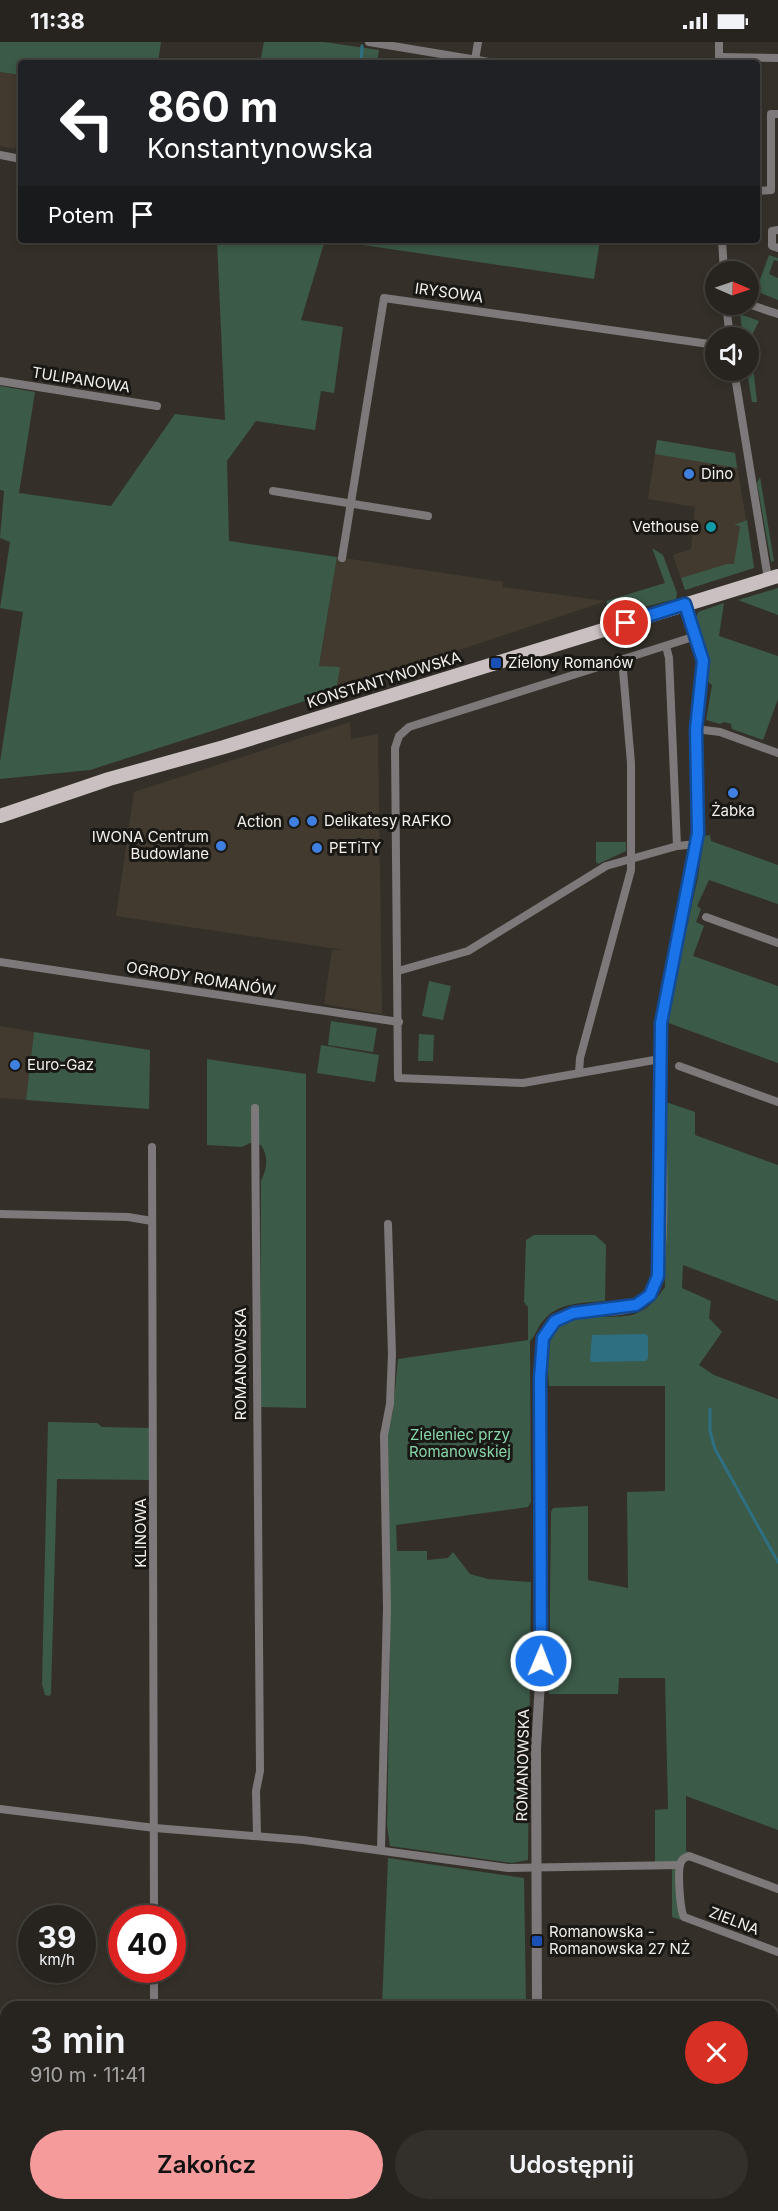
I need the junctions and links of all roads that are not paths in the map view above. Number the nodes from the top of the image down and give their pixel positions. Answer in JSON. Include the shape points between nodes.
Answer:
{"nodes":[{"id":1,"x":369,"y":42,"type":"edge"},
{"id":2,"x":477,"y":42,"type":"edge"},
{"id":3,"x":719,"y":42,"type":"edge"},
{"id":4,"x":778,"y":57,"type":"edge"},
{"id":5,"x":475,"y":60,"type":"joint"},
{"id":6,"x":719,"y":60,"type":"edge"},
{"id":7,"x":778,"y":114,"type":"edge"},
{"id":8,"x":774,"y":143,"type":"edge"},
{"id":9,"x":0,"y":155,"type":"edge"},
{"id":10,"x":18,"y":158,"type":"edge"},
{"id":11,"x":774,"y":168,"type":"edge"},
{"id":12,"x":760,"y":191,"type":"edge"},
{"id":13,"x":778,"y":231,"type":"edge"},
{"id":14,"x":722,"y":243,"type":"edge"},
{"id":15,"x":778,"y":248,"type":"edge"},
{"id":16,"x":723,"y":261,"type":"edge"},
{"id":17,"x":759,"y":308,"type":"edge"},
{"id":18,"x":778,"y":314,"type":"edge"},
{"id":19,"x":705,"y":343,"type":"edge"},
{"id":20,"x":0,"y":381,"type":"edge"},
{"id":21,"x":736,"y":381,"type":"edge"},
{"id":22,"x":157,"y":406,"type":"dead end"},
{"id":23,"x":273,"y":491,"type":"dead end"},
{"id":24,"x":350,"y":503,"type":"junction"},
{"id":25,"x":429,"y":516,"type":"dead end"},
{"id":26,"x":342,"y":558,"type":"dead end"},
{"id":27,"x":773,"y":578,"type":"edge"},
{"id":28,"x":685,"y":604,"type":"junction"},
{"id":29,"x":696,"y":636,"type":"junction"},
{"id":30,"x":666,"y":646,"type":"junction"},
{"id":31,"x":622,"y":659,"type":"junction"},
{"id":32,"x":696,"y":729,"type":"junction"},
{"id":33,"x":778,"y":753,"type":"edge"},
{"id":34,"x":0,"y":816,"type":"edge"},
{"id":35,"x":697,"y":844,"type":"junction"},
{"id":36,"x":677,"y":846,"type":"junction"},
{"id":37,"x":630,"y":858,"type":"junction"},
{"id":38,"x":706,"y":917,"type":"dead end"},
{"id":39,"x":778,"y":943,"type":"edge"},
{"id":40,"x":0,"y":962,"type":"edge"},
{"id":41,"x":398,"y":971,"type":"junction"},
{"id":42,"x":399,"y":1022,"type":"junction"},
{"id":43,"x":660,"y":1059,"type":"junction"},
{"id":44,"x":679,"y":1066,"type":"dead end"},
{"id":45,"x":579,"y":1073,"type":"junction"},
{"id":46,"x":778,"y":1102,"type":"edge"},
{"id":47,"x":255,"y":1108,"type":"dead end"},
{"id":48,"x":152,"y":1147,"type":"dead end"},
{"id":49,"x":0,"y":1214,"type":"edge"},
{"id":50,"x":152,"y":1221,"type":"junction"},
{"id":51,"x":388,"y":1224,"type":"dead end"},
{"id":52,"x":0,"y":1809,"type":"edge"},
{"id":53,"x":155,"y":1828,"type":"junction"},
{"id":54,"x":257,"y":1836,"type":"junction"},
{"id":55,"x":381,"y":1849,"type":"junction"},
{"id":56,"x":682,"y":1862,"type":"junction"},
{"id":57,"x":537,"y":1868,"type":"junction"},
{"id":58,"x":778,"y":1889,"type":"edge"},
{"id":59,"x":154,"y":1905,"type":"edge"},
{"id":60,"x":778,"y":1952,"type":"edge"},
{"id":61,"x":154,"y":1983,"type":"edge"},
{"id":62,"x":154,"y":2001,"type":"edge"},
{"id":63,"x":537,"y":2001,"type":"edge"}],
"edges":[{"from":1,"to":5,"type":"street"},
{"from":2,"to":5,"type":"street"},
{"from":3,"to":6,"type":"street"},
{"from":4,"to":6,"type":"street"},
{"from":7,"to":8,"type":"street","via":[[771,114]]},
{"from":8,"to":11,"type":"street"},
{"from":9,"to":10,"type":"street"},
{"from":11,"to":12,"type":"street","via":[[771,190]]},
{"from":13,"to":15,"type":"street","via":[[772,231],[772,246]]},
{"from":14,"to":16,"type":"street"},
{"from":17,"to":18,"type":"street"},
{"from":19,"to":24,"type":"street","name":"IRYSOWA","via":[[384,298]]},
{"from":20,"to":22,"type":"street","name":"TULIPANOWA"},
{"from":21,"to":27,"type":"street"},
{"from":23,"to":24,"type":"street"},
{"from":24,"to":25,"type":"street"},
{"from":24,"to":26,"type":"street","name":"IRYSOWA"},
{"from":27,"to":28,"type":"main road","name":"KONSTANTYNOWSKA"},
{"from":28,"to":29,"type":"street","name":"ROMANOWSKA"},
{"from":28,"to":34,"type":"main road","name":"KONSTANTYNOWSKA"},
{"from":29,"to":30,"type":"street"},
{"from":29,"to":32,"type":"street","name":"ROMANOWSKA","via":[[704,668]]},
{"from":30,"to":31,"type":"street"},
{"from":30,"to":36,"type":"street"},
{"from":31,"to":37,"type":"street","via":[[631,763]]},
{"from":31,"to":41,"type":"street","via":[[409,727],[399,736],[395,748]]},
{"from":32,"to":33,"type":"street","via":[[720,732]]},
{"from":32,"to":35,"type":"street","name":"ROMANOWSKA"},
{"from":35,"to":36,"type":"street"},
{"from":35,"to":43,"type":"street","name":"ROMANOWSKA","via":[[663,1007]]},
{"from":36,"to":37,"type":"street"},
{"from":37,"to":41,"type":"street","via":[[606,866],[468,951]]},
{"from":37,"to":45,"type":"street","via":[[631,870]]},
{"from":38,"to":39,"type":"street"},
{"from":40,"to":42,"type":"street","name":"OGRODY ROMANÓW"},
{"from":41,"to":42,"type":"street"},
{"from":42,"to":45,"type":"street","via":[[398,1078],[523,1083]]},
{"from":43,"to":45,"type":"street"},
{"from":43,"to":57,"type":"street","name":"ROMANOWSKA","via":[[661,1248],[656,1285],[647,1298],[633,1307],[562,1317],[547,1330],[542,1347]]},
{"from":44,"to":46,"type":"street"},
{"from":47,"to":54,"type":"street","name":"ROMANOWSKA","via":[[260,1771],[256,1791]]},
{"from":48,"to":50,"type":"street","name":"KLINOWA"},
{"from":49,"to":50,"type":"street"},
{"from":50,"to":53,"type":"street","name":"KLINOWA"},
{"from":51,"to":55,"type":"street","via":[[392,1354],[384,1435],[387,1608]]},
{"from":52,"to":53,"type":"street"},
{"from":53,"to":54,"type":"street"},
{"from":53,"to":59,"type":"street","name":"KLINOWA"},
{"from":54,"to":55,"type":"street"},
{"from":55,"to":57,"type":"street","via":[[508,1868]]},
{"from":56,"to":57,"type":"street"},
{"from":56,"to":58,"type":"street","via":[[689,1856]]},
{"from":56,"to":60,"type":"street","name":"ZIELNA","via":[[684,1917]]},
{"from":57,"to":63,"type":"street","name":"ROMANOWSKA"},
{"from":61,"to":62,"type":"street"}]}
